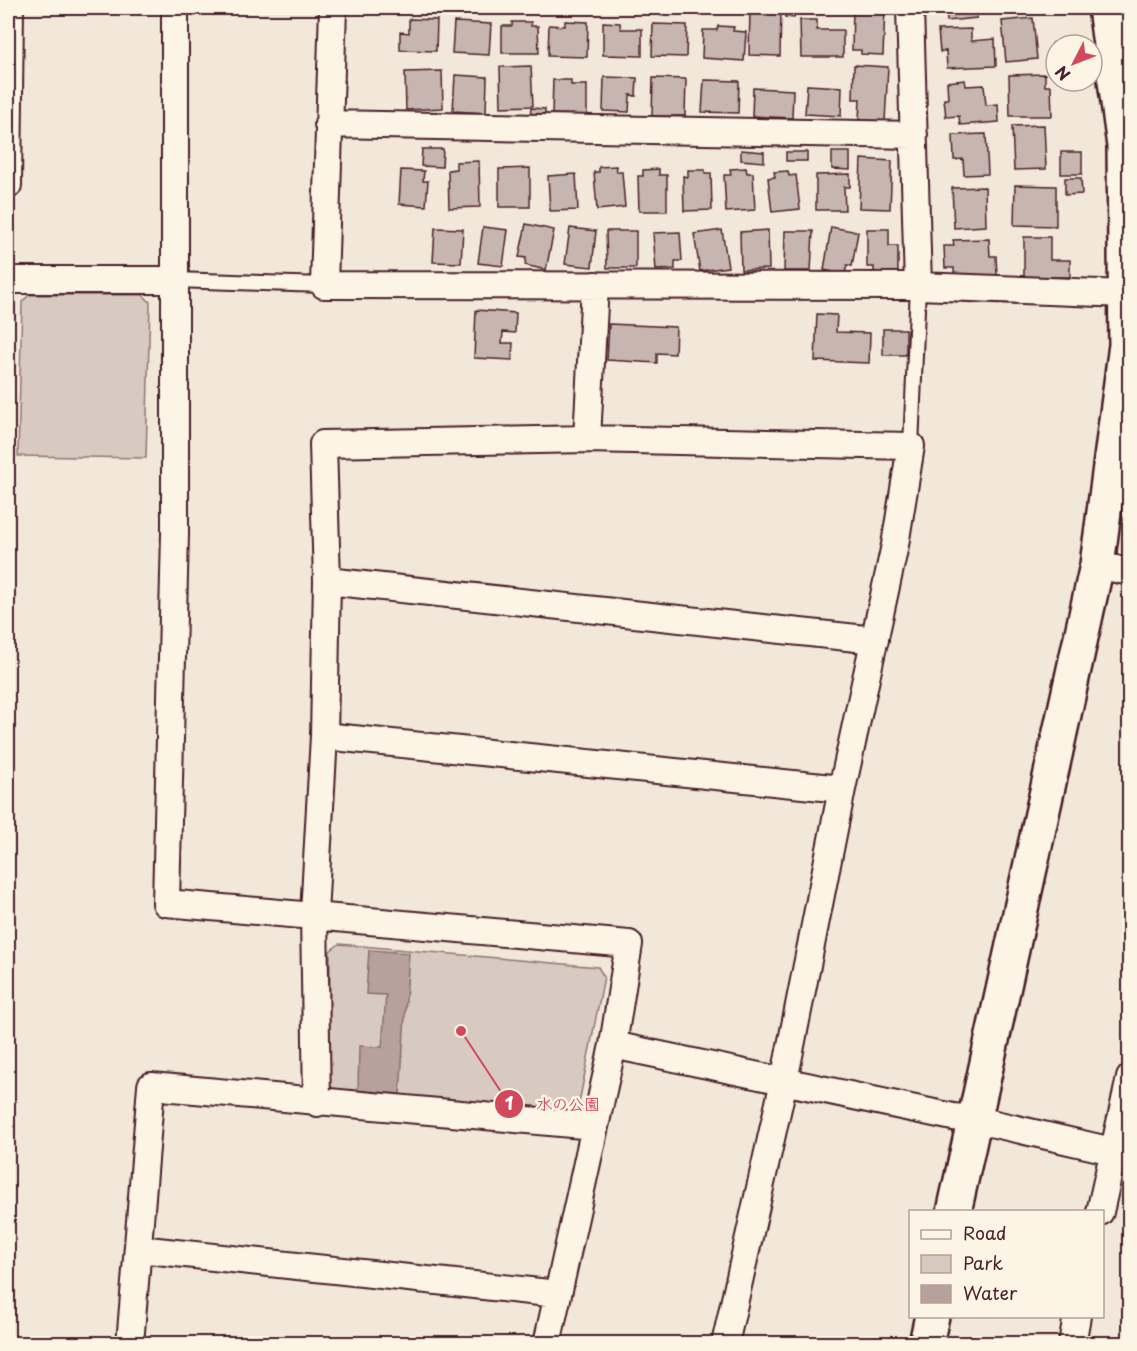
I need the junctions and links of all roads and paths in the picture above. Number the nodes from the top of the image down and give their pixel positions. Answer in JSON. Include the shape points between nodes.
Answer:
{"nodes":[{"id":1,"x":175,"y":8,"type":"edge"},
{"id":2,"x":333,"y":8,"type":"edge"},
{"id":3,"x":910,"y":8,"type":"edge"},
{"id":4,"x":1105,"y":8,"type":"edge"},
{"id":5,"x":9,"y":24,"type":"edge"},
{"id":6,"x":328,"y":124,"type":"junction"},
{"id":7,"x":914,"y":135,"type":"junction"},
{"id":8,"x":1127,"y":145,"type":"edge"},
{"id":9,"x":8,"y":185,"type":"edge"},
{"id":10,"x":8,"y":280,"type":"edge"},
{"id":11,"x":175,"y":280,"type":"junction"},
{"id":12,"x":324,"y":285,"type":"junction"},
{"id":13,"x":596,"y":285,"type":"junction"},
{"id":14,"x":918,"y":286,"type":"junction"},
{"id":15,"x":1126,"y":294,"type":"junction"},
{"id":16,"x":587,"y":439,"type":"junction"},
{"id":17,"x":911,"y":446,"type":"junction"},
{"id":18,"x":1097,"y":565,"type":"junction"},
{"id":19,"x":1130,"y":572,"type":"edge"},
{"id":20,"x":327,"y":581,"type":"junction"},
{"id":21,"x":874,"y":640,"type":"junction"},
{"id":22,"x":324,"y":736,"type":"junction"},
{"id":23,"x":842,"y":789,"type":"junction"},
{"id":24,"x":314,"y":914,"type":"junction"},
{"id":25,"x":613,"y":1045,"type":"junction"},
{"id":26,"x":1130,"y":1078,"type":"edge"},
{"id":27,"x":784,"y":1081,"type":"junction"},
{"id":28,"x":317,"y":1102,"type":"junction"},
{"id":29,"x":973,"y":1119,"type":"junction"},
{"id":30,"x":594,"y":1126,"type":"junction"},
{"id":31,"x":1121,"y":1153,"type":"edge"},
{"id":32,"x":954,"y":1210,"type":"edge"},
{"id":33,"x":1101,"y":1210,"type":"edge"},
{"id":34,"x":139,"y":1249,"type":"junction"},
{"id":35,"x":558,"y":1294,"type":"junction"},
{"id":36,"x":932,"y":1318,"type":"edge"},
{"id":37,"x":1077,"y":1318,"type":"edge"},
{"id":38,"x":130,"y":1344,"type":"edge"},
{"id":39,"x":547,"y":1344,"type":"edge"},
{"id":40,"x":725,"y":1344,"type":"edge"},
{"id":41,"x":926,"y":1344,"type":"edge"},
{"id":42,"x":1072,"y":1344,"type":"edge"}],
"edges":[{"from":1,"to":11,"type":"street"},
{"from":2,"to":6,"type":"street"},
{"from":3,"to":7,"type":"street"},
{"from":4,"to":8,"type":"street"},
{"from":5,"to":9,"type":"street"},
{"from":6,"to":7,"type":"street"},
{"from":6,"to":12,"type":"street"},
{"from":7,"to":14,"type":"street"},
{"from":8,"to":15,"type":"street"},
{"from":10,"to":11,"type":"street"},
{"from":11,"to":12,"type":"lane"},
{"from":11,"to":24,"type":"street","via":[[166,903]]},
{"from":12,"to":13,"type":"street"},
{"from":13,"to":14,"type":"street"},
{"from":13,"to":16,"type":"street"},
{"from":14,"to":15,"type":"street"},
{"from":14,"to":17,"type":"lane"},
{"from":15,"to":18,"type":"street","via":[[1126,345]]},
{"from":16,"to":17,"type":"street"},
{"from":16,"to":20,"type":"street","via":[[323,444]]},
{"from":17,"to":21,"type":"street"},
{"from":18,"to":19,"type":"street"},
{"from":18,"to":29,"type":"street"},
{"from":20,"to":21,"type":"street"},
{"from":20,"to":22,"type":"street"},
{"from":21,"to":23,"type":"street"},
{"from":22,"to":23,"type":"street"},
{"from":22,"to":24,"type":"street"},
{"from":23,"to":27,"type":"street"},
{"from":24,"to":25,"type":"street","via":[[629,944]]},
{"from":24,"to":28,"type":"street"},
{"from":25,"to":27,"type":"street"},
{"from":25,"to":30,"type":"street"},
{"from":26,"to":31,"type":"street"},
{"from":27,"to":29,"type":"street"},
{"from":27,"to":40,"type":"street"},
{"from":28,"to":30,"type":"street"},
{"from":28,"to":34,"type":"street","via":[[151,1086]]},
{"from":29,"to":31,"type":"street"},
{"from":29,"to":32,"type":"street"},
{"from":30,"to":35,"type":"street"},
{"from":31,"to":33,"type":"street"},
{"from":34,"to":35,"type":"street"},
{"from":34,"to":38,"type":"street"},
{"from":35,"to":39,"type":"street"},
{"from":36,"to":41,"type":"street"},
{"from":37,"to":42,"type":"street"}]}
